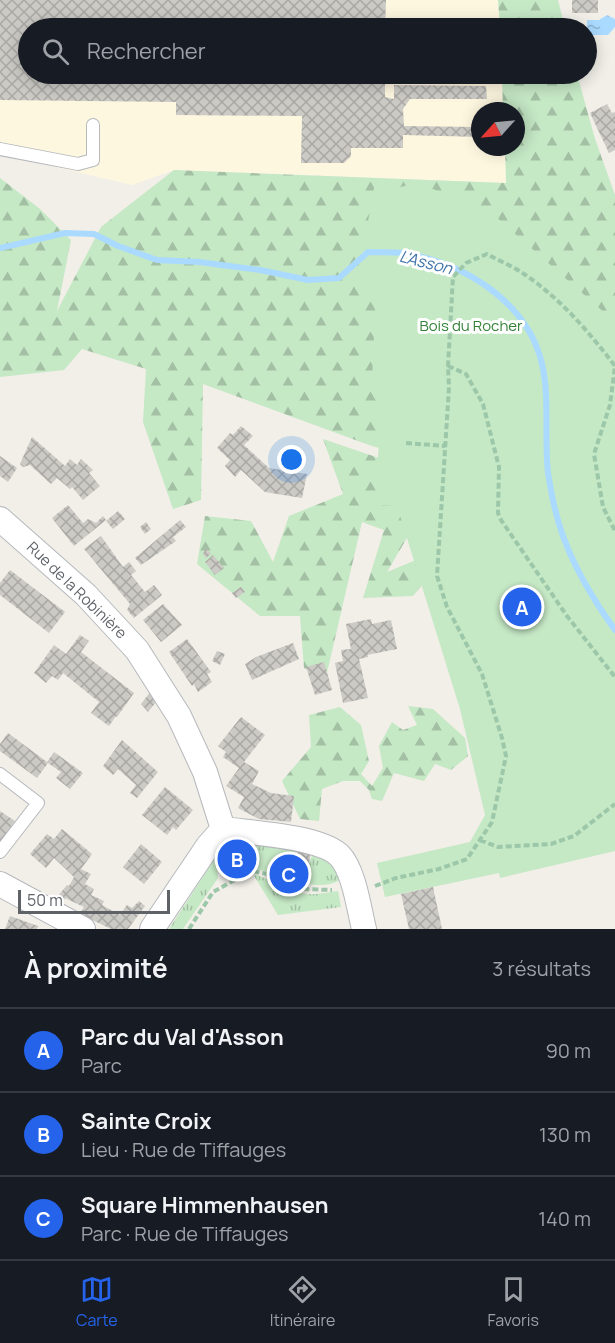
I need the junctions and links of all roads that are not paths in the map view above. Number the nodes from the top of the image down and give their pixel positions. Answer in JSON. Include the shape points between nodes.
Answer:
{"nodes":[{"id":1,"x":93,"y":125,"type":"dead end"},
{"id":2,"x":0,"y":150,"type":"edge"},
{"id":3,"x":0,"y":519,"type":"edge"},
{"id":4,"x":0,"y":774,"type":"edge"},
{"id":5,"x":223,"y":829,"type":"junction"},
{"id":6,"x":0,"y":852,"type":"edge"},
{"id":7,"x":0,"y":884,"type":"edge"},
{"id":8,"x":83,"y":929,"type":"edge"},
{"id":9,"x":152,"y":929,"type":"edge"},
{"id":10,"x":364,"y":929,"type":"edge"}],
"edges":[{"from":1,"to":2,"type":"lane","via":[[93,160],[78,164]]},
{"from":3,"to":5,"type":"street","name":"Rue de la Robinière","via":[[86,595],[137,650],[179,716],[205,772]]},
{"from":4,"to":6,"type":"lane","via":[[38,803]]},
{"from":5,"to":9,"type":"street"},
{"from":5,"to":10,"type":"street","via":[[305,841],[340,856],[350,874]]},
{"from":7,"to":8,"type":"street"}]}
